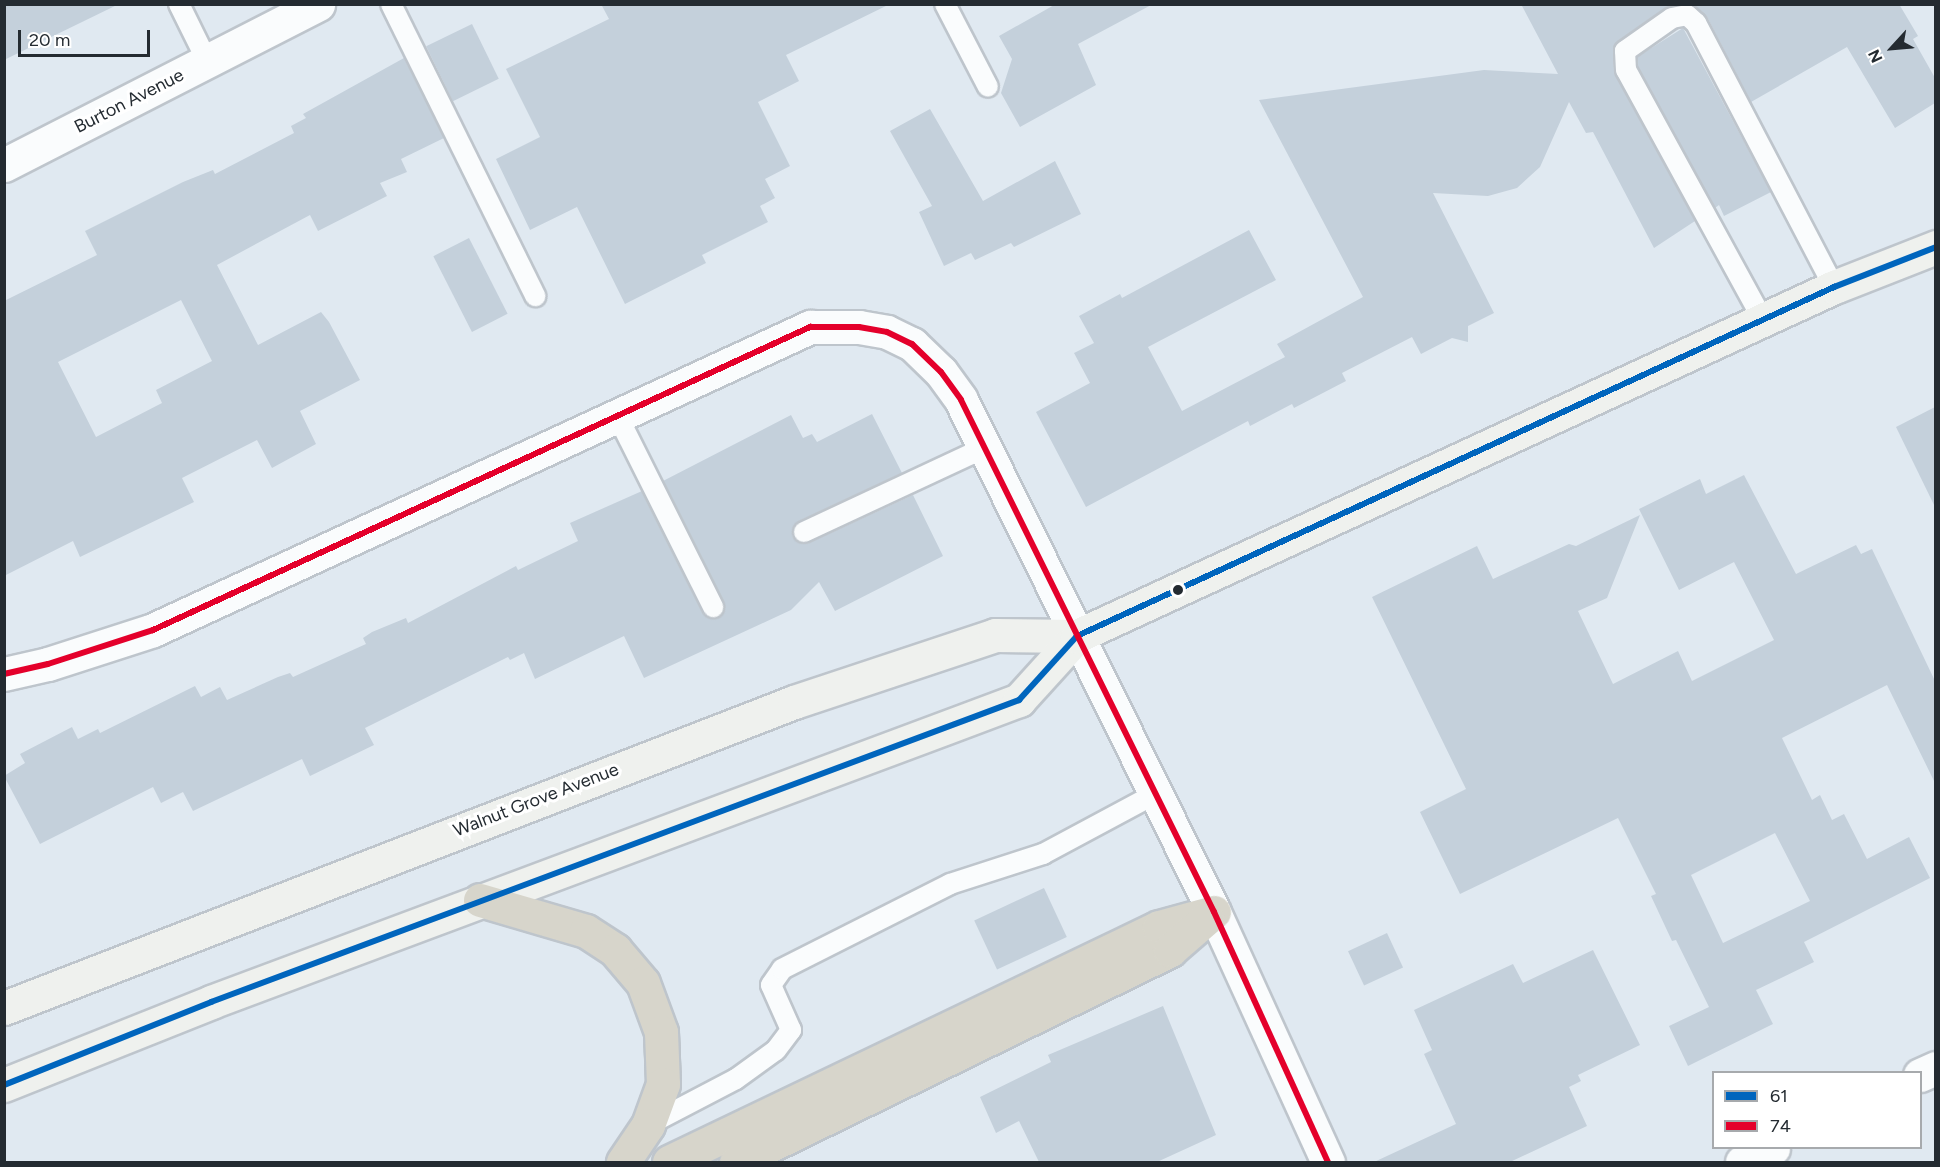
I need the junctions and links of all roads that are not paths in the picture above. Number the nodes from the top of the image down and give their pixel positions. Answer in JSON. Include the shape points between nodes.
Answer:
{"nodes":[{"id":1,"x":179,"y":4,"type":"edge"},
{"id":2,"x":391,"y":4,"type":"edge"},
{"id":3,"x":945,"y":4,"type":"edge"},
{"id":4,"x":301,"y":8,"type":"edge"},
{"id":5,"x":207,"y":61,"type":"junction"},
{"id":6,"x":988,"y":87,"type":"dead end"},
{"id":7,"x":4,"y":165,"type":"edge"},
{"id":8,"x":1935,"y":247,"type":"edge"},
{"id":9,"x":1834,"y":287,"type":"junction"},
{"id":10,"x":535,"y":296,"type":"dead end"},
{"id":11,"x":1763,"y":320,"type":"junction"},
{"id":12,"x":617,"y":415,"type":"junction"},
{"id":13,"x":984,"y":448,"type":"junction"},
{"id":14,"x":804,"y":532,"type":"dead end"},
{"id":15,"x":712,"y":607,"type":"dead end"},
{"id":16,"x":1077,"y":636,"type":"junction"},
{"id":17,"x":4,"y":674,"type":"edge"},
{"id":18,"x":1155,"y":794,"type":"junction"},
{"id":19,"x":480,"y":900,"type":"junction"},
{"id":20,"x":1215,"y":912,"type":"junction"},
{"id":21,"x":4,"y":1008,"type":"edge"},
{"id":22,"x":4,"y":1085,"type":"edge"},
{"id":23,"x":648,"y":1125,"type":"junction"},
{"id":24,"x":1771,"y":1149,"type":"edge"},
{"id":25,"x":622,"y":1162,"type":"edge"},
{"id":26,"x":669,"y":1162,"type":"edge"},
{"id":27,"x":736,"y":1162,"type":"edge"},
{"id":28,"x":1328,"y":1162,"type":"edge"},
{"id":29,"x":1742,"y":1162,"type":"edge"}],
"edges":[{"from":1,"to":5,"type":"lane"},
{"from":2,"to":10,"type":"lane"},
{"from":3,"to":6,"type":"lane"},
{"from":4,"to":5,"type":"street","name":"Burton Avenue"},
{"from":5,"to":7,"type":"street","name":"Burton Avenue"},
{"from":8,"to":9,"type":"main road","name":"Walnut Grove Avenue"},
{"from":9,"to":11,"type":"main road","name":"Walnut Grove Avenue"},
{"from":9,"to":11,"type":"lane","via":[[1696,23],[1687,15],[1672,18],[1625,51],[1626,70]]},
{"from":11,"to":16,"type":"main road","name":"Walnut Grove Avenue"},
{"from":12,"to":13,"type":"street","via":[[810,327],[859,327],[887,332],[912,344],[941,372],[961,400]]},
{"from":12,"to":15,"type":"lane"},
{"from":12,"to":17,"type":"street","via":[[153,630]]},
{"from":13,"to":14,"type":"lane"},
{"from":13,"to":16,"type":"street"},
{"from":16,"to":18,"type":"street"},
{"from":16,"to":19,"type":"main road","name":"Walnut Grove Avenue","via":[[1019,700]]},
{"from":16,"to":21,"type":"main road","name":"Walnut Grove Avenue","via":[[995,635],[794,702]]},
{"from":18,"to":20,"type":"street"},
{"from":18,"to":23,"type":"lane","via":[[1043,854],[950,884],[782,969],[771,985],[790,1030],[776,1050],[736,1079]]},
{"from":19,"to":22,"type":"main road","name":"Walnut Grove Avenue"},
{"from":19,"to":23,"type":"highway","via":[[586,931],[615,950],[643,983],[661,1032],[663,1084]]},
{"from":20,"to":26,"type":"highway","via":[[1158,927]]},
{"from":20,"to":27,"type":"highway","via":[[1170,950]]},
{"from":20,"to":28,"type":"street"},
{"from":23,"to":25,"type":"highway"},
{"from":24,"to":29,"type":"street"}]}
